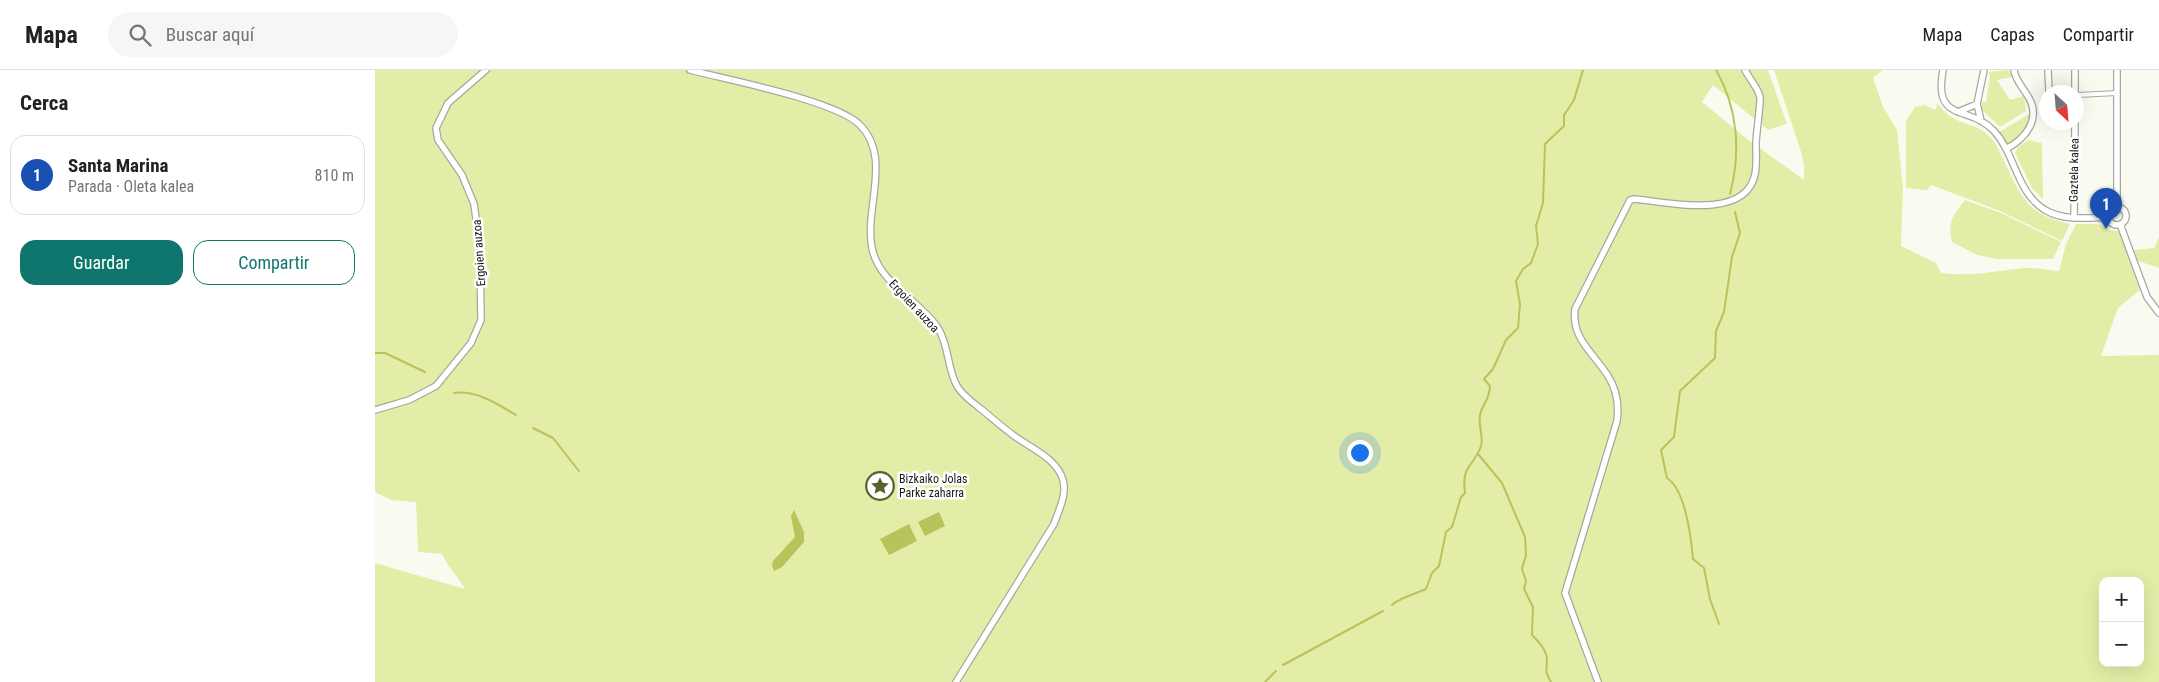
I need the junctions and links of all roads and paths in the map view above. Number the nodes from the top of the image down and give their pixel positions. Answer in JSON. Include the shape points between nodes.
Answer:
{"nodes":[{"id":1,"x":485,"y":70,"type":"edge"},
{"id":2,"x":690,"y":70,"type":"edge"},
{"id":3,"x":1745,"y":70,"type":"edge"},
{"id":4,"x":1943,"y":70,"type":"edge"},
{"id":5,"x":1984,"y":70,"type":"edge"},
{"id":6,"x":2014,"y":70,"type":"edge"},
{"id":7,"x":2048,"y":70,"type":"edge"},
{"id":8,"x":2075,"y":70,"type":"edge"},
{"id":9,"x":2117,"y":70,"type":"edge"},
{"id":10,"x":2049,"y":85,"type":"edge"},
{"id":11,"x":2075,"y":85,"type":"edge"},
{"id":12,"x":2117,"y":93,"type":"junction"},
{"id":13,"x":2084,"y":95,"type":"edge"},
{"id":14,"x":1977,"y":104,"type":"junction"},
{"id":15,"x":1958,"y":112,"type":"junction"},
{"id":16,"x":1981,"y":121,"type":"junction"},
{"id":17,"x":2075,"y":130,"type":"edge"},
{"id":18,"x":2006,"y":149,"type":"junction"},
{"id":19,"x":2117,"y":207,"type":"junction"},
{"id":20,"x":2109,"y":217,"type":"junction"},
{"id":21,"x":2074,"y":218,"type":"junction"},
{"id":22,"x":2120,"y":224,"type":"junction"},
{"id":23,"x":2159,"y":313,"type":"edge"},
{"id":24,"x":375,"y":410,"type":"edge"},
{"id":25,"x":956,"y":682,"type":"edge"},
{"id":26,"x":1598,"y":682,"type":"edge"}],
"edges":[{"from":1,"to":24,"type":"street","name":"Ergoien auzoa","via":[[448,103],[435,128],[438,140],[462,175],[474,204],[480,248],[481,320],[471,343],[436,386],[409,400]]},
{"from":2,"to":25,"type":"street","name":"Ergoien auzoa","via":[[828,107],[858,124],[869,137],[877,166],[870,233],[878,264],[938,327],[958,388],[1013,436],[1058,469],[1064,498],[1054,524]]},
{"from":3,"to":26,"type":"street","via":[[1760,98],[1752,183],[1742,195],[1729,203],[1717,205],[1630,200],[1575,309],[1573,321],[1576,331],[1582,344],[1608,375],[1618,408],[1617,421],[1565,593]]},
{"from":4,"to":15,"type":"street","via":[[1940,87],[1943,98]]},
{"from":5,"to":14,"type":"street"},
{"from":6,"to":18,"type":"street","via":[[2030,100],[2032,117],[2029,130]]},
{"from":7,"to":10,"type":"street"},
{"from":8,"to":11,"type":"street"},
{"from":9,"to":12,"type":"street"},
{"from":12,"to":13,"type":"street"},
{"from":12,"to":19,"type":"street"},
{"from":14,"to":15,"type":"street"},
{"from":14,"to":16,"type":"street"},
{"from":15,"to":16,"type":"street"},
{"from":16,"to":18,"type":"street","via":[[1995,132]]},
{"from":17,"to":21,"type":"street","name":"Gaztela kalea"},
{"from":18,"to":21,"type":"street","via":[[2032,199],[2058,216]]},
{"from":19,"to":20,"type":"street","via":[[2111,209]]},
{"from":19,"to":22,"type":"street","via":[[2126,213]]},
{"from":20,"to":21,"type":"street"},
{"from":20,"to":22,"type":"street","via":[[2111,223]]},
{"from":22,"to":23,"type":"street","via":[[2147,297]]}]}
